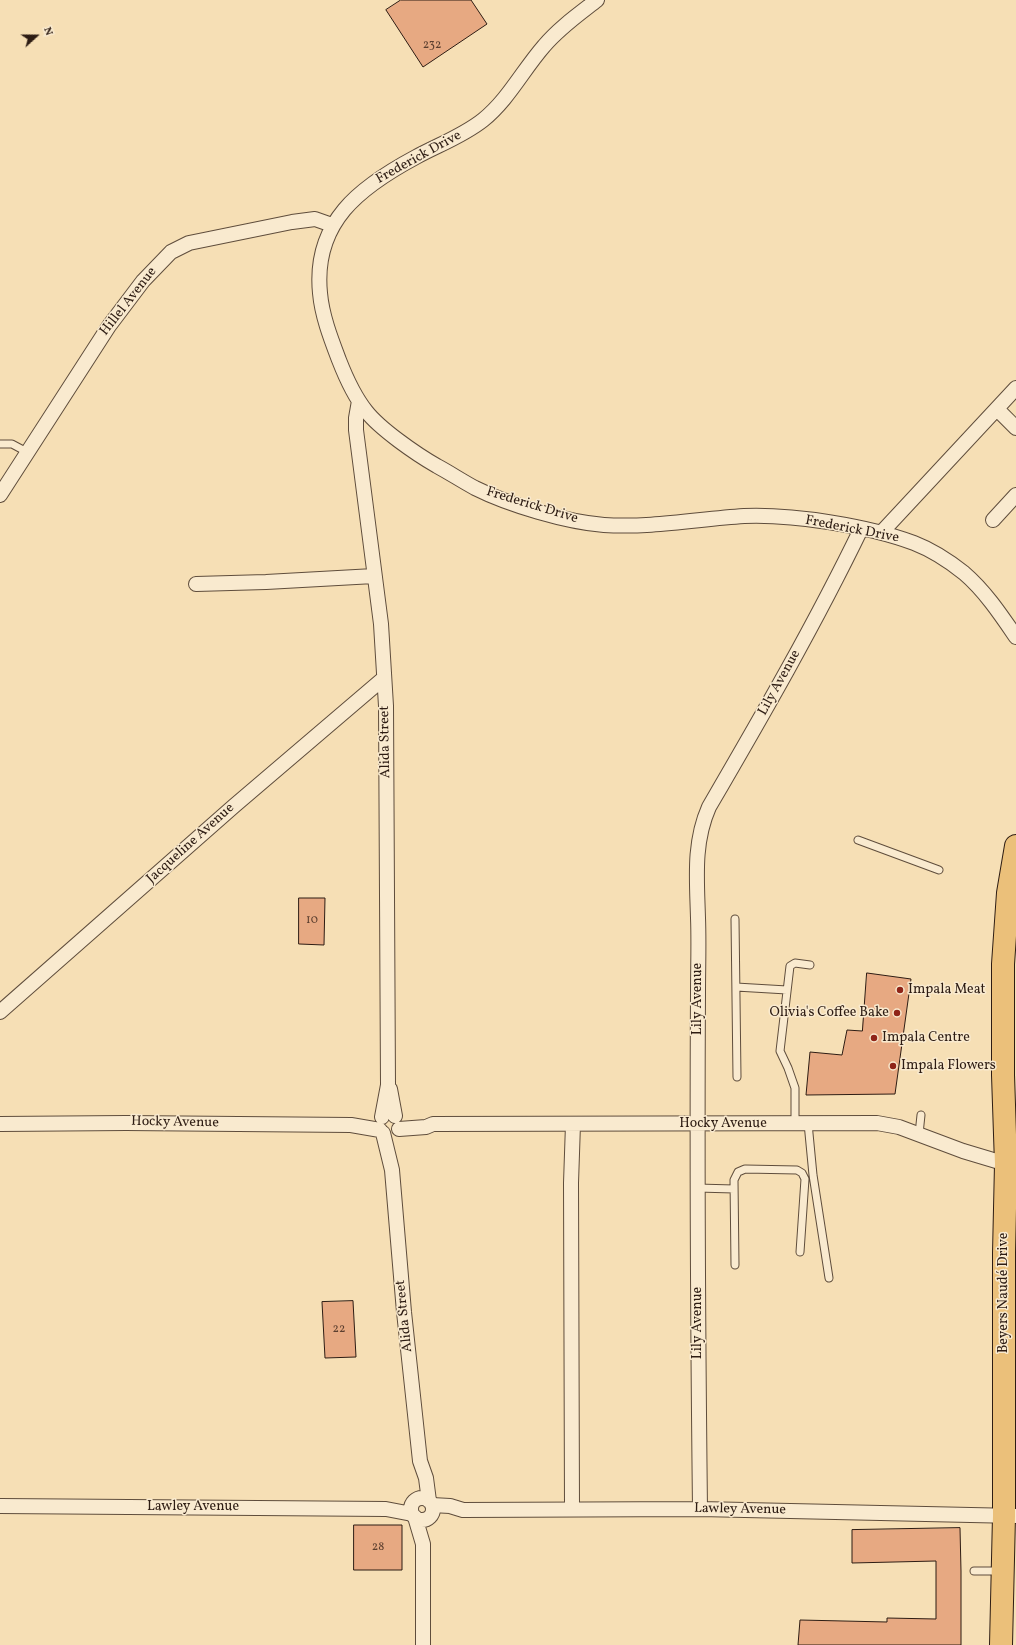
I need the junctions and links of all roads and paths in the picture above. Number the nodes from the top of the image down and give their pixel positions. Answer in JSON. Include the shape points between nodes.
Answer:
{"nodes":[{"id":1,"x":597,"y":0,"type":"edge"},
{"id":2,"x":332,"y":225,"type":"junction"},
{"id":3,"x":1016,"y":388,"type":"edge"},
{"id":4,"x":359,"y":401,"type":"junction"},
{"id":5,"x":997,"y":409,"type":"junction"},
{"id":6,"x":1016,"y":428,"type":"edge"},
{"id":7,"x":0,"y":444,"type":"edge"},
{"id":8,"x":27,"y":452,"type":"junction"},
{"id":9,"x":0,"y":495,"type":"edge"},
{"id":10,"x":1016,"y":495,"type":"edge"},
{"id":11,"x":993,"y":520,"type":"dead end"},
{"id":12,"x":861,"y":529,"type":"junction"},
{"id":13,"x":881,"y":533,"type":"junction"},
{"id":14,"x":374,"y":576,"type":"junction"},
{"id":15,"x":196,"y":584,"type":"dead end"},
{"id":16,"x":1016,"y":637,"type":"edge"},
{"id":17,"x":384,"y":678,"type":"junction"},
{"id":18,"x":858,"y":840,"type":"dead end"},
{"id":19,"x":1016,"y":846,"type":"edge"},
{"id":20,"x":939,"y":870,"type":"dead end"},
{"id":21,"x":734,"y":919,"type":"dead end"},
{"id":22,"x":1010,"y":964,"type":"edge"},
{"id":23,"x":810,"y":965,"type":"dead end"},
{"id":24,"x":736,"y":987,"type":"junction"},
{"id":25,"x":787,"y":990,"type":"junction"},
{"id":26,"x":0,"y":1012,"type":"edge"},
{"id":27,"x":737,"y":1077,"type":"dead end"},
{"id":28,"x":921,"y":1115,"type":"dead end"},
{"id":29,"x":0,"y":1124,"type":"edge"},
{"id":30,"x":573,"y":1124,"type":"junction"},
{"id":31,"x":697,"y":1124,"type":"junction"},
{"id":32,"x":802,"y":1124,"type":"junction"},
{"id":33,"x":389,"y":1125,"type":"junction"},
{"id":34,"x":919,"y":1134,"type":"junction"},
{"id":35,"x":1011,"y":1166,"type":"edge"},
{"id":36,"x":697,"y":1188,"type":"junction"},
{"id":37,"x":734,"y":1190,"type":"junction"},
{"id":38,"x":800,"y":1252,"type":"dead end"},
{"id":39,"x":735,"y":1265,"type":"dead end"},
{"id":40,"x":829,"y":1278,"type":"dead end"},
{"id":41,"x":0,"y":1506,"type":"edge"},
{"id":42,"x":422,"y":1509,"type":"junction"},
{"id":43,"x":700,"y":1509,"type":"junction"},
{"id":44,"x":572,"y":1510,"type":"junction"},
{"id":45,"x":1010,"y":1516,"type":"edge"},
{"id":46,"x":974,"y":1571,"type":"dead end"},
{"id":47,"x":1002,"y":1571,"type":"junction"},
{"id":48,"x":423,"y":1645,"type":"edge"},
{"id":49,"x":1001,"y":1645,"type":"edge"}],
"edges":[{"from":1,"to":2,"type":"street","name":"Frederick Drive","via":[[546,43],[505,98],[484,119],[383,176],[345,206]]},
{"from":2,"to":4,"type":"street","name":"Frederick Drive","via":[[322,254],[320,293],[325,318],[343,371]]},
{"from":2,"to":8,"type":"street","name":"Hillel Avenue","via":[[315,219],[292,222],[189,242],[171,252],[143,281],[109,326]]},
{"from":3,"to":5,"type":"street"},
{"from":4,"to":12,"type":"street","name":"Frederick Drive","via":[[380,425],[422,458],[475,488],[568,519],[604,525],[638,525],[770,516]]},
{"from":4,"to":14,"type":"street","name":"Alida Street","via":[[356,430]]},
{"from":5,"to":6,"type":"street"},
{"from":5,"to":13,"type":"street"},
{"from":7,"to":8,"type":"lane","via":[[12,444]]},
{"from":8,"to":9,"type":"street","name":"Hillel Avenue"},
{"from":10,"to":11,"type":"street"},
{"from":12,"to":13,"type":"street","name":"Frederick Drive"},
{"from":12,"to":31,"type":"street","name":"Lily Avenue","via":[[812,626],[709,807],[701,826],[697,854]]},
{"from":13,"to":16,"type":"street","name":"Frederick Drive","via":[[932,551],[966,574],[996,607]]},
{"from":14,"to":15,"type":"street"},
{"from":14,"to":17,"type":"street","name":"Alida Street","via":[[381,624]]},
{"from":17,"to":26,"type":"street","name":"Jacqueline Avenue"},
{"from":17,"to":33,"type":"street","name":"Alida Street","via":[[388,1085],[394,1103]]},
{"from":18,"to":20,"type":"lane"},
{"from":19,"to":22,"type":"main road","name":"Beyers Naudé Drive","via":[[1008,892]]},
{"from":21,"to":24,"type":"lane"},
{"from":22,"to":35,"type":"main road","name":"Beyers Naudé Drive","via":[[1003,1075]]},
{"from":23,"to":25,"type":"lane","via":[[790,966]]},
{"from":24,"to":25,"type":"lane"},
{"from":24,"to":27,"type":"lane"},
{"from":25,"to":32,"type":"lane","via":[[780,1051],[795,1088]]},
{"from":28,"to":34,"type":"lane"},
{"from":29,"to":33,"type":"street","name":"Hocky Avenue"},
{"from":30,"to":31,"type":"street","name":"Hocky Avenue"},
{"from":30,"to":33,"type":"street","name":"Hocky Avenue","via":[[433,1124],[426,1127]]},
{"from":30,"to":44,"type":"street"},
{"from":31,"to":32,"type":"street","name":"Hocky Avenue"},
{"from":31,"to":36,"type":"street","name":"Lily Avenue"},
{"from":32,"to":34,"type":"street","name":"Hocky Avenue","via":[[888,1124]]},
{"from":32,"to":40,"type":"lane","via":[[814,1175]]},
{"from":33,"to":42,"type":"street","name":"Alida Street","via":[[395,1164],[392,1170],[420,1461]]},
{"from":34,"to":35,"type":"street","name":"Hocky Avenue"},
{"from":35,"to":45,"type":"main road","name":"Beyers Naudé Drive","via":[[1004,1253]]},
{"from":36,"to":37,"type":"lane"},
{"from":36,"to":43,"type":"street","name":"Lily Avenue"},
{"from":37,"to":38,"type":"lane","via":[[734,1180],[738,1172],[745,1169],[797,1170],[802,1173],[805,1179]]},
{"from":37,"to":39,"type":"lane"},
{"from":41,"to":42,"type":"street","name":"Lawley Avenue"},
{"from":42,"to":44,"type":"street","name":"Lawley Avenue","via":[[450,1513],[464,1510]]},
{"from":42,"to":48,"type":"street","name":"Alida Street","via":[[426,1537],[423,1544]]},
{"from":43,"to":44,"type":"street","name":"Lawley Avenue"},
{"from":43,"to":45,"type":"street","name":"Lawley Avenue"},
{"from":45,"to":47,"type":"main road","name":"Beyers Naudé Drive"},
{"from":46,"to":47,"type":"lane"},
{"from":47,"to":49,"type":"main road","name":"Beyers Naudé Drive"}]}
